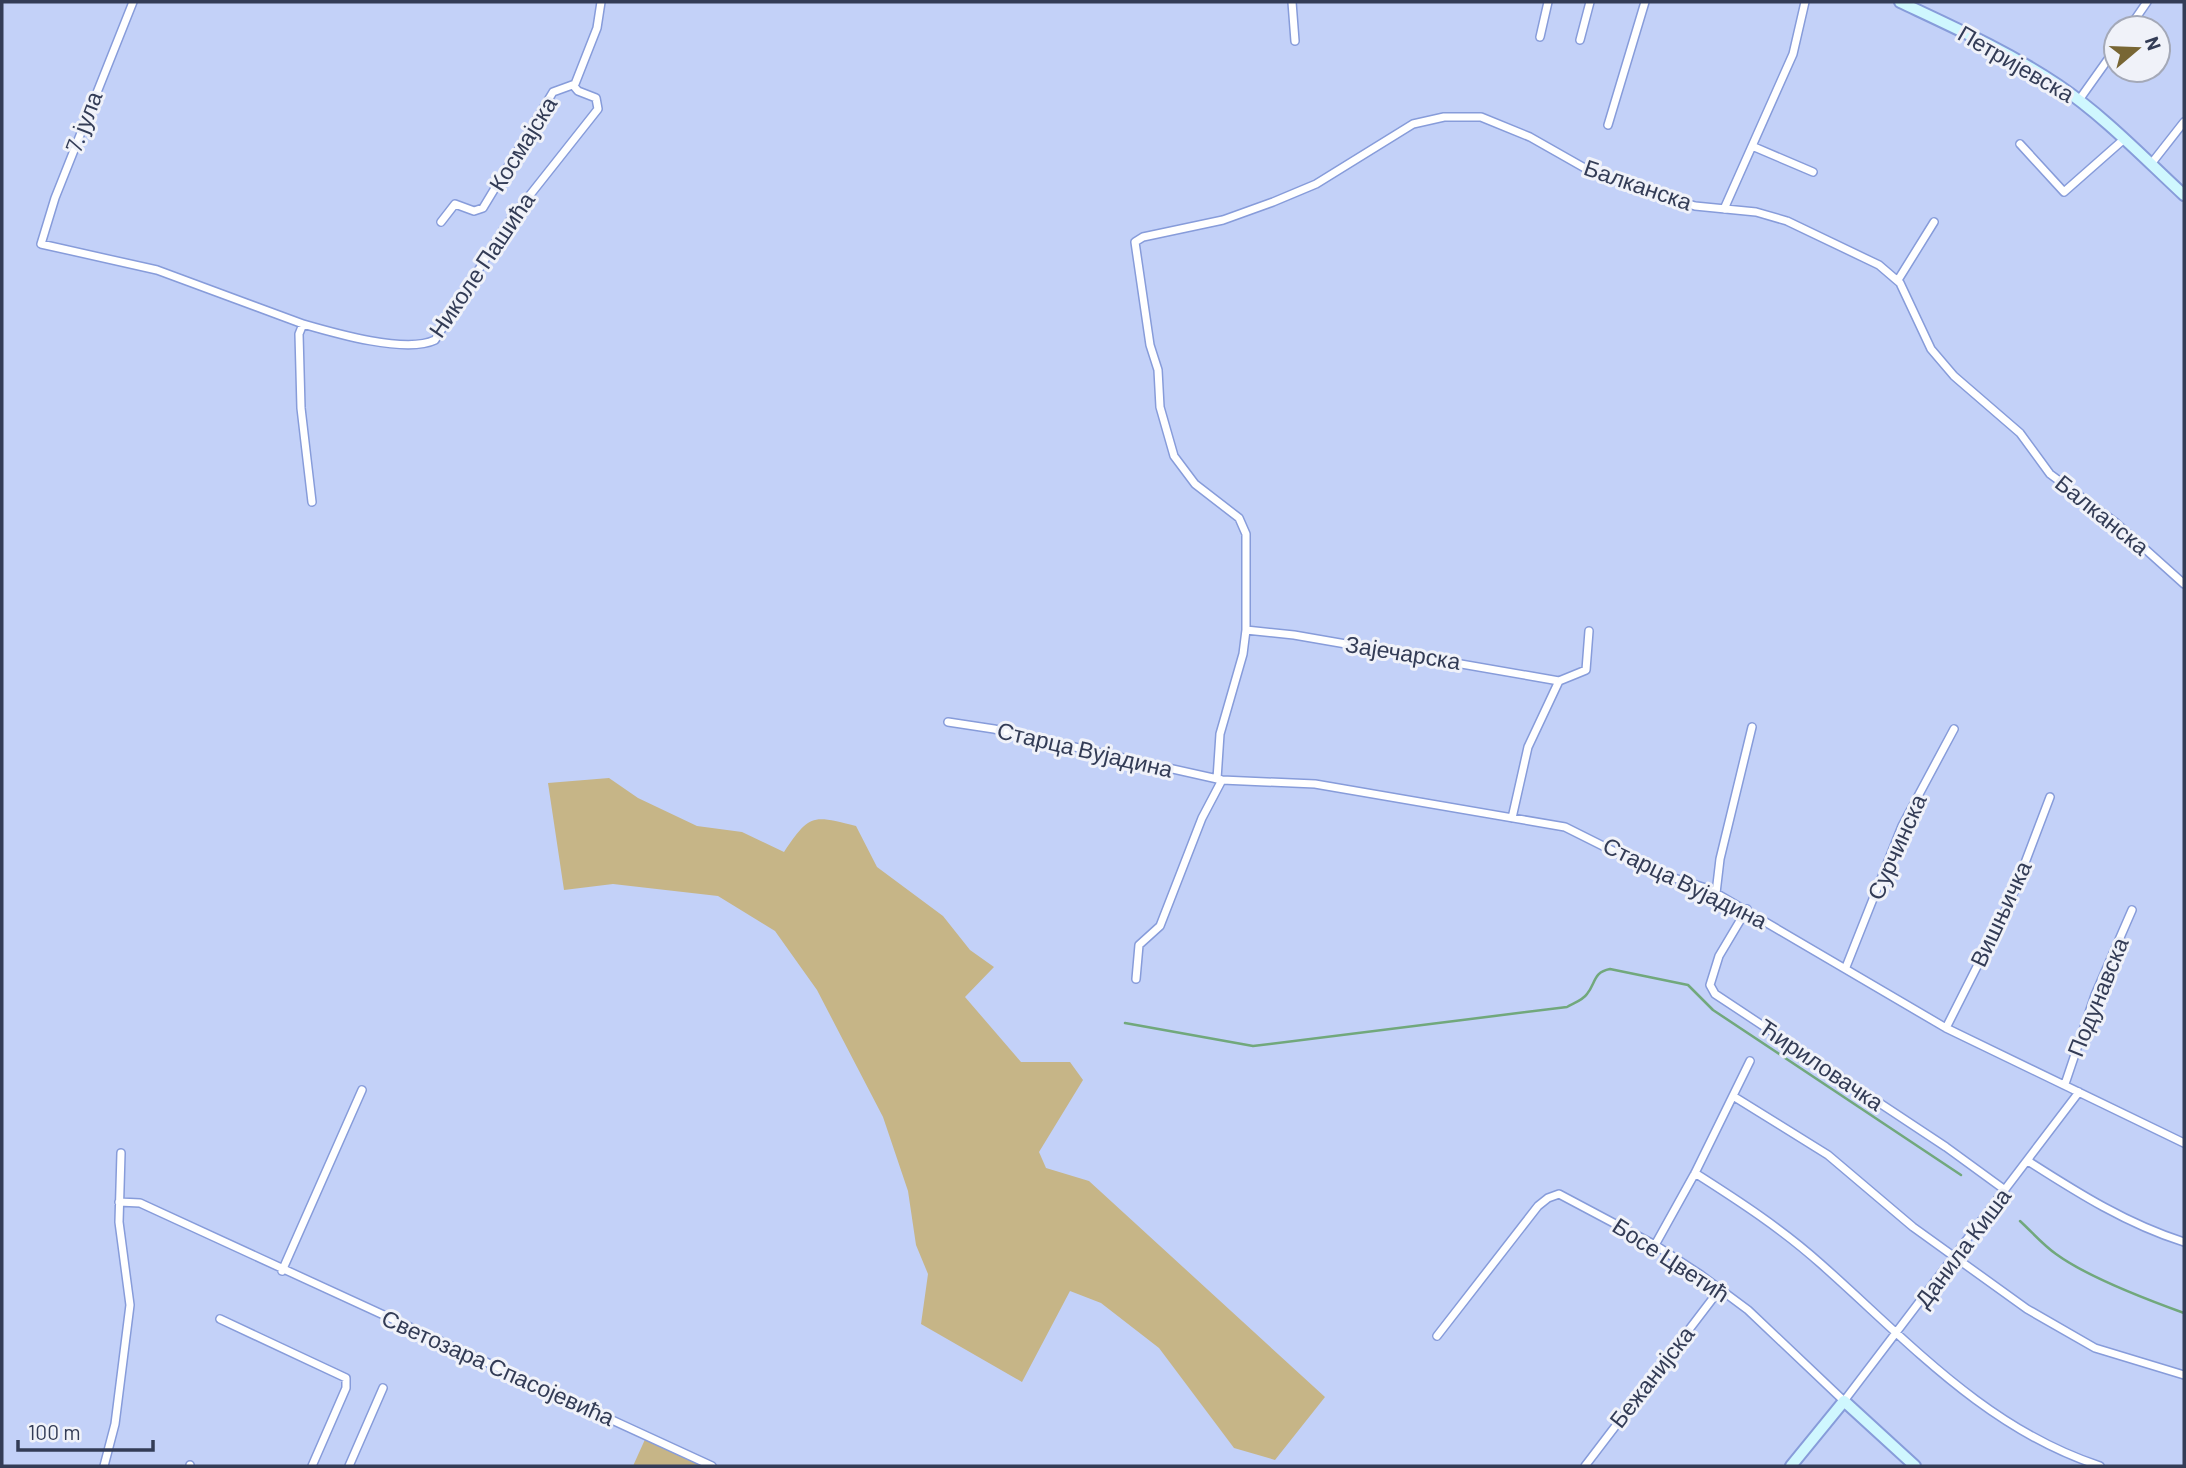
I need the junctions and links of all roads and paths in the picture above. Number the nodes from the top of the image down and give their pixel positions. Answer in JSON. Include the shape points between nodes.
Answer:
{"nodes":[{"id":1,"x":133,"y":2,"type":"edge"},
{"id":2,"x":601,"y":2,"type":"edge"},
{"id":3,"x":1292,"y":2,"type":"edge"},
{"id":4,"x":1548,"y":2,"type":"edge"},
{"id":5,"x":1590,"y":2,"type":"edge"},
{"id":6,"x":1645,"y":2,"type":"edge"},
{"id":7,"x":1805,"y":2,"type":"edge"},
{"id":8,"x":1900,"y":2,"type":"edge"},
{"id":9,"x":1540,"y":37,"type":"dead end"},
{"id":10,"x":1580,"y":40,"type":"dead end"},
{"id":11,"x":1294,"y":41,"type":"dead end"},
{"id":12,"x":2102,"y":68,"type":"edge"},
{"id":13,"x":573,"y":85,"type":"junction"},
{"id":14,"x":2079,"y":100,"type":"junction"},
{"id":15,"x":2184,"y":122,"type":"edge"},
{"id":16,"x":1608,"y":125,"type":"dead end"},
{"id":17,"x":2123,"y":140,"type":"junction"},
{"id":18,"x":2020,"y":144,"type":"dead end"},
{"id":19,"x":1752,"y":146,"type":"junction"},
{"id":20,"x":2151,"y":164,"type":"junction"},
{"id":21,"x":1813,"y":172,"type":"dead end"},
{"id":22,"x":2184,"y":195,"type":"edge"},
{"id":23,"x":1724,"y":209,"type":"junction"},
{"id":24,"x":441,"y":222,"type":"dead end"},
{"id":25,"x":1934,"y":222,"type":"dead end"},
{"id":26,"x":1898,"y":280,"type":"junction"},
{"id":27,"x":303,"y":324,"type":"junction"},
{"id":28,"x":312,"y":502,"type":"dead end"},
{"id":29,"x":2184,"y":584,"type":"edge"},
{"id":30,"x":1246,"y":630,"type":"junction"},
{"id":31,"x":1589,"y":631,"type":"dead end"},
{"id":32,"x":1559,"y":681,"type":"junction"},
{"id":33,"x":948,"y":722,"type":"dead end"},
{"id":34,"x":1752,"y":727,"type":"dead end"},
{"id":35,"x":1954,"y":729,"type":"dead end"},
{"id":36,"x":1219,"y":780,"type":"junction"},
{"id":37,"x":2050,"y":797,"type":"dead end"},
{"id":38,"x":1512,"y":818,"type":"junction"},
{"id":39,"x":1716,"y":893,"type":"junction"},
{"id":40,"x":1747,"y":909,"type":"junction"},
{"id":41,"x":2132,"y":910,"type":"dead end"},
{"id":42,"x":1846,"y":967,"type":"junction"},
{"id":43,"x":1136,"y":979,"type":"dead end"},
{"id":44,"x":1946,"y":1028,"type":"junction"},
{"id":45,"x":1750,"y":1061,"type":"dead end"},
{"id":46,"x":2065,"y":1084,"type":"junction"},
{"id":47,"x":362,"y":1090,"type":"dead end"},
{"id":48,"x":2079,"y":1092,"type":"junction"},
{"id":49,"x":1733,"y":1096,"type":"junction"},
{"id":50,"x":2184,"y":1143,"type":"edge"},
{"id":51,"x":121,"y":1153,"type":"dead end"},
{"id":52,"x":2028,"y":1161,"type":"junction"},
{"id":53,"x":1695,"y":1173,"type":"junction"},
{"id":54,"x":2005,"y":1190,"type":"junction"},
{"id":55,"x":119,"y":1202,"type":"junction"},
{"id":56,"x":2184,"y":1241,"type":"edge"},
{"id":57,"x":1655,"y":1245,"type":"junction"},
{"id":58,"x":1954,"y":1259,"type":"junction"},
{"id":59,"x":282,"y":1271,"type":"junction"},
{"id":60,"x":1720,"y":1289,"type":"junction"},
{"id":61,"x":219,"y":1319,"type":"dead end"},
{"id":62,"x":1897,"y":1335,"type":"junction"},
{"id":63,"x":1437,"y":1336,"type":"dead end"},
{"id":64,"x":2184,"y":1375,"type":"edge"},
{"id":65,"x":383,"y":1388,"type":"dead end"},
{"id":66,"x":1844,"y":1401,"type":"junction"},
{"id":67,"x":104,"y":1466,"type":"edge"},
{"id":68,"x":312,"y":1466,"type":"edge"},
{"id":69,"x":349,"y":1466,"type":"edge"},
{"id":70,"x":712,"y":1466,"type":"edge"},
{"id":71,"x":1585,"y":1466,"type":"edge"},
{"id":72,"x":1791,"y":1466,"type":"edge"},
{"id":73,"x":1915,"y":1466,"type":"edge"},
{"id":74,"x":2100,"y":1466,"type":"edge"}],
"edges":[{"from":1,"to":27,"type":"street","name":"7. јула","via":[[41,244],[157,270]]},
{"from":2,"to":13,"type":"street","name":"Космајска","via":[[597,28]]},
{"from":3,"to":11,"type":"street"},
{"from":4,"to":9,"type":"street"},
{"from":5,"to":10,"type":"street"},
{"from":6,"to":16,"type":"street"},
{"from":7,"to":19,"type":"street","via":[[1793,54]]},
{"from":8,"to":14,"type":"main road","name":"Петријевска","via":[[2021,63]]},
{"from":12,"to":14,"type":"street"},
{"from":13,"to":24,"type":"street","name":"Космајска","via":[[553,92],[483,208],[474,211],[455,204]]},
{"from":13,"to":27,"type":"street","name":"Николе Пашића","via":[[596,99],[598,109],[507,224],[435,340],[419,345],[390,342]]},
{"from":14,"to":17,"type":"main road","name":"Петријевска"},
{"from":15,"to":20,"type":"street"},
{"from":17,"to":18,"type":"street","via":[[2064,192]]},
{"from":17,"to":20,"type":"main road","name":"Петријевска"},
{"from":19,"to":21,"type":"street"},
{"from":19,"to":23,"type":"street"},
{"from":20,"to":22,"type":"main road","name":"Петријевска"},
{"from":23,"to":26,"type":"street","name":"Балканска","via":[[1787,221],[1853,251]]},
{"from":23,"to":30,"type":"street","name":"Балканска","via":[[1695,206],[1597,176],[1496,122],[1472,116],[1444,117],[1413,124],[1316,184],[1273,202],[1135,242],[1168,440],[1183,471],[1243,524],[1248,571]]},
{"from":25,"to":26,"type":"street"},
{"from":26,"to":29,"type":"street","name":"Балканска","via":[[1931,349],[1946,368],[2020,432],[2050,474],[2115,522]]},
{"from":27,"to":28,"type":"street","via":[[299,334],[301,408]]},
{"from":30,"to":32,"type":"street","name":"Зајечарска"},
{"from":30,"to":36,"type":"street","via":[[1220,734],[1215,770]]},
{"from":31,"to":32,"type":"street","via":[[1586,670]]},
{"from":32,"to":38,"type":"street","via":[[1528,747]]},
{"from":33,"to":36,"type":"street","name":"Старца Вујадина"},
{"from":34,"to":39,"type":"street"},
{"from":35,"to":42,"type":"street","name":"Сурчинска","via":[[1902,826]]},
{"from":36,"to":38,"type":"street","name":"Старца Вујадина","via":[[1315,784]]},
{"from":36,"to":43,"type":"street","via":[[1160,926],[1139,945]]},
{"from":37,"to":44,"type":"street","name":"Вишњичка","via":[[2012,897]]},
{"from":38,"to":39,"type":"street","name":"Старца Вујадина","via":[[1577,831],[1655,872]]},
{"from":39,"to":40,"type":"street","name":"Старца Вујадина"},
{"from":40,"to":42,"type":"street","name":"Старца Вујадина"},
{"from":40,"to":54,"type":"street","name":"Ћириловачка","via":[[1715,966],[1710,985],[1715,994]]},
{"from":41,"to":46,"type":"street","name":"Подунавска","via":[[2095,995]]},
{"from":42,"to":44,"type":"street","name":"Старца Вујадина"},
{"from":44,"to":46,"type":"street","name":"Старца Вујадина"},
{"from":45,"to":49,"type":"street"},
{"from":46,"to":48,"type":"street","name":"Старца Вујадина"},
{"from":47,"to":59,"type":"street"},
{"from":48,"to":50,"type":"street","name":"Старца Вујадина"},
{"from":48,"to":52,"type":"street","name":"Данила Киша"},
{"from":49,"to":53,"type":"street"},
{"from":49,"to":58,"type":"street","via":[[1828,1155]]},
{"from":51,"to":55,"type":"street"},
{"from":52,"to":54,"type":"street","name":"Данила Киша"},
{"from":52,"to":56,"type":"street","via":[[2130,1222]]},
{"from":53,"to":57,"type":"street"},
{"from":53,"to":62,"type":"street","via":[[1789,1236]]},
{"from":54,"to":58,"type":"street","name":"Данила Киша"},
{"from":55,"to":59,"type":"street","name":"Светозара Спасојевића","via":[[140,1203]]},
{"from":55,"to":67,"type":"street","via":[[130,1306],[115,1424]]},
{"from":57,"to":60,"type":"street","name":"Босе Цветић"},
{"from":57,"to":63,"type":"street","name":"Босе Цветић","via":[[1563,1195],[1551,1196],[1538,1206]]},
{"from":58,"to":62,"type":"street","name":"Данила Киша"},
{"from":58,"to":64,"type":"street","via":[[2095,1348]]},
{"from":59,"to":70,"type":"street","name":"Светозара Спасојевића"},
{"from":60,"to":66,"type":"street","name":"Босе Цветић"},
{"from":60,"to":71,"type":"street","name":"Бежанијска"},
{"from":61,"to":68,"type":"street","via":[[346,1378],[346,1388]]},
{"from":62,"to":66,"type":"street","name":"Данила Киша"},
{"from":62,"to":74,"type":"street","via":[[1986,1408],[2054,1447]]},
{"from":65,"to":69,"type":"street"},
{"from":66,"to":72,"type":"main road"},
{"from":66,"to":73,"type":"main road","name":"Босе Цветић"}]}
